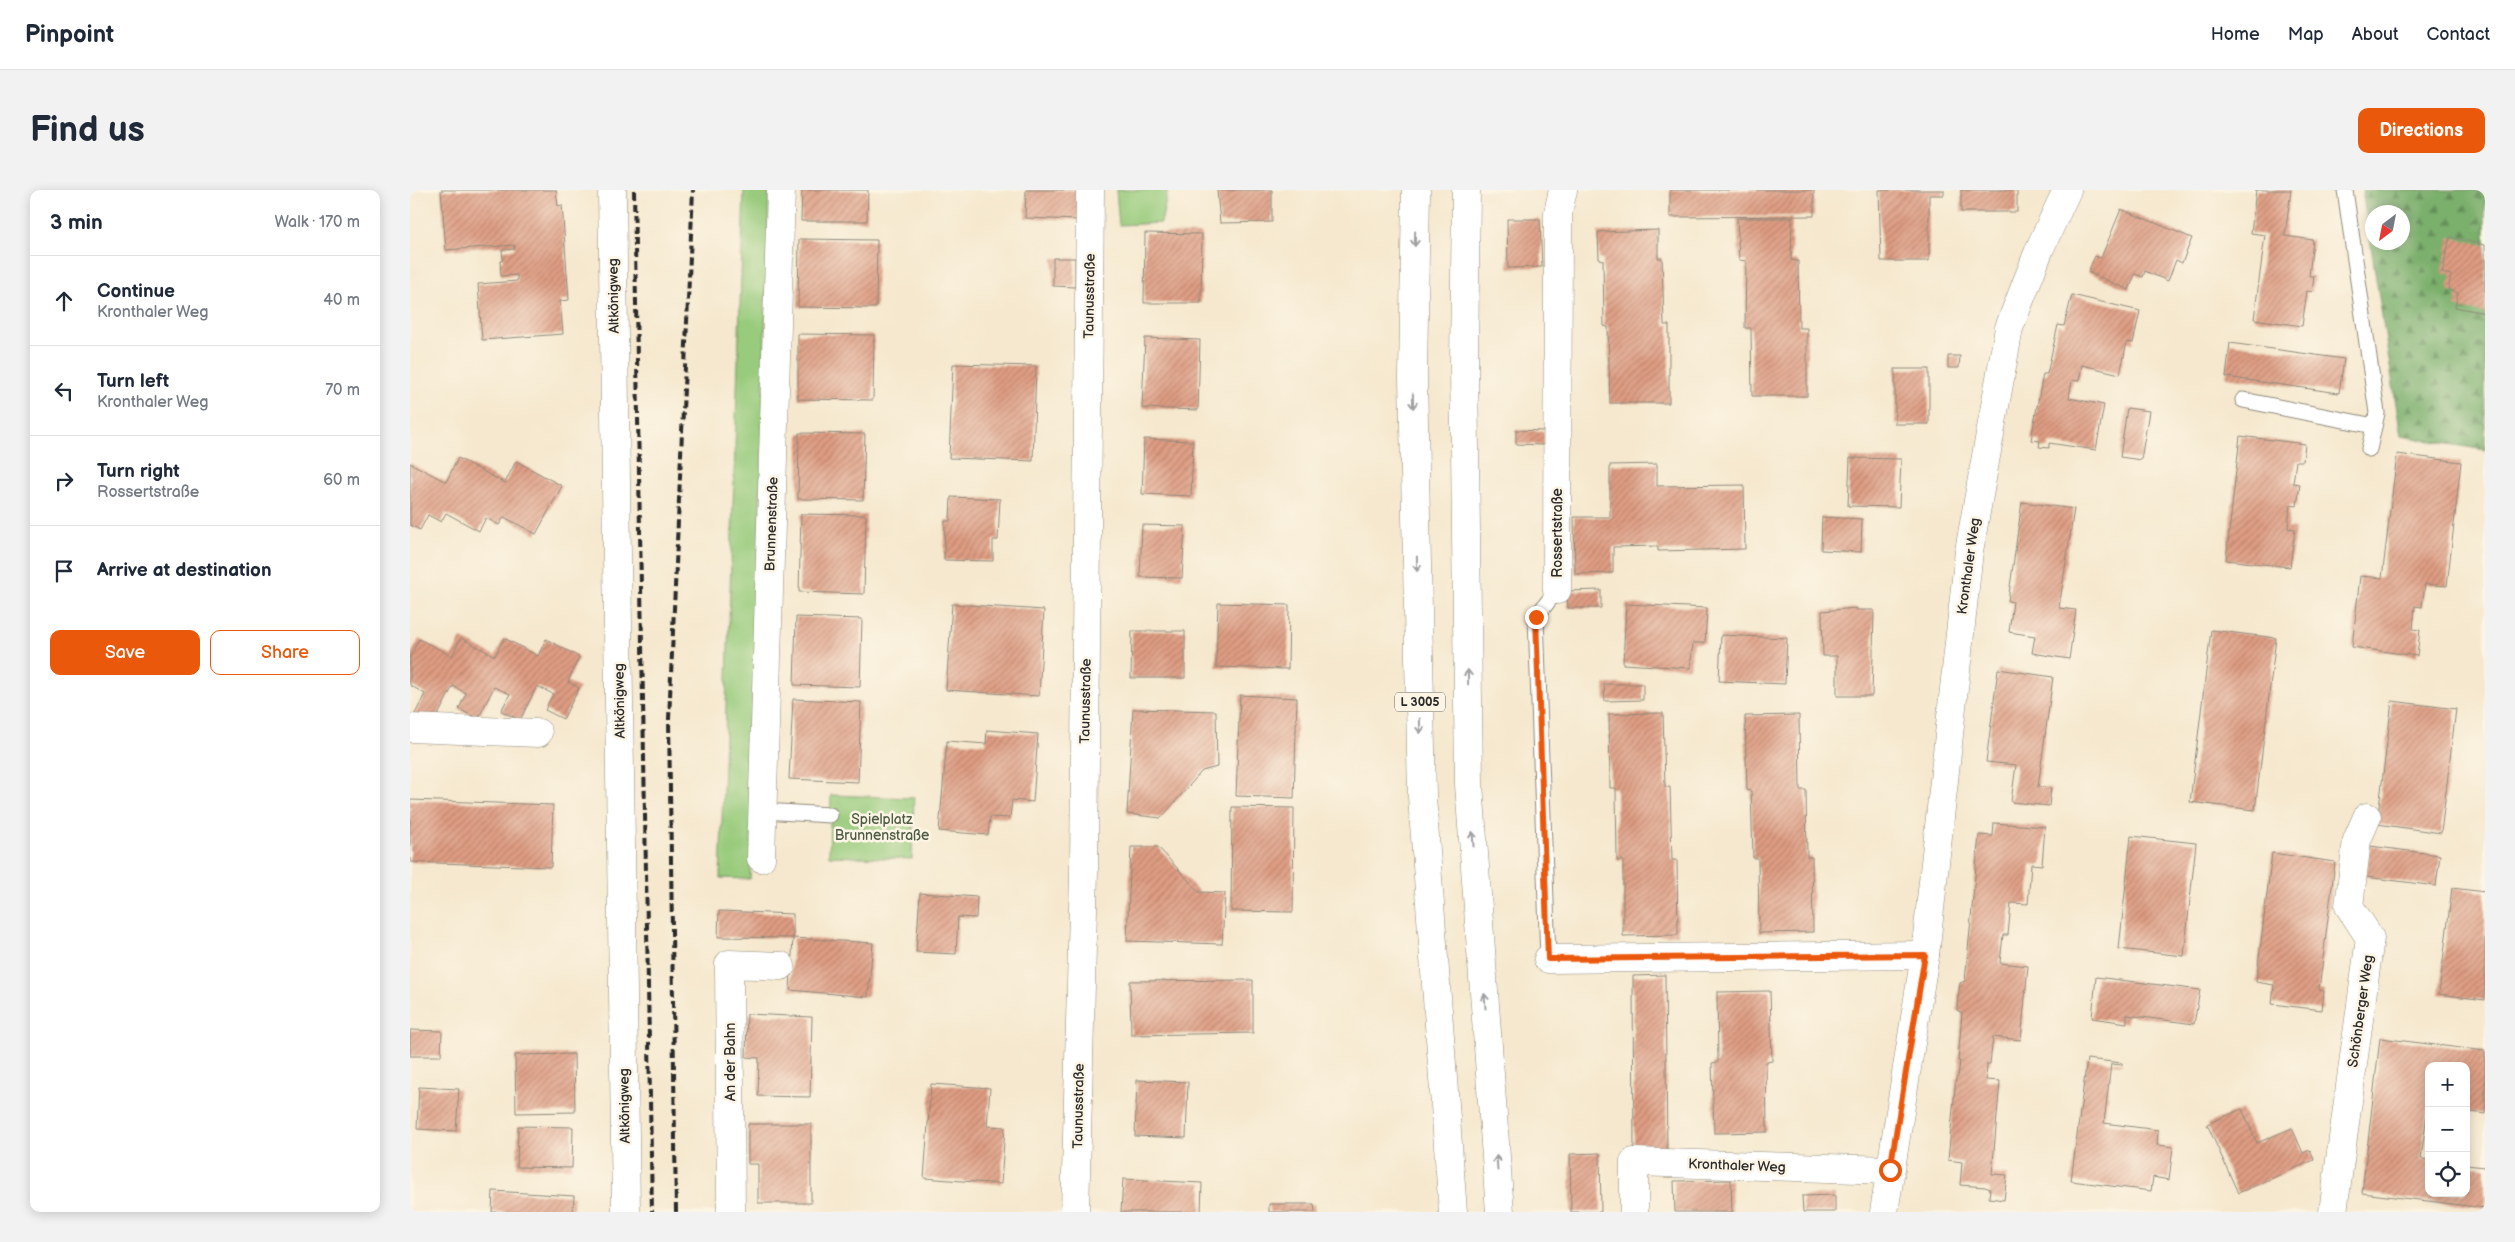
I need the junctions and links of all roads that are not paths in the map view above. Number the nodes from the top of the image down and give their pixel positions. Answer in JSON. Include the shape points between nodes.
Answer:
{"nodes":[{"id":1,"x":612,"y":190,"type":"edge"},
{"id":2,"x":781,"y":190,"type":"edge"},
{"id":3,"x":1090,"y":190,"type":"edge"},
{"id":4,"x":1416,"y":190,"type":"edge"},
{"id":5,"x":1466,"y":190,"type":"edge"},
{"id":6,"x":1563,"y":190,"type":"edge"},
{"id":7,"x":2067,"y":190,"type":"edge"},
{"id":8,"x":2345,"y":190,"type":"edge"},
{"id":9,"x":2243,"y":400,"type":"dead end"},
{"id":10,"x":2374,"y":426,"type":"junction"},
{"id":11,"x":2369,"y":449,"type":"dead end"},
{"id":12,"x":1556,"y":590,"type":"joint"},
{"id":13,"x":410,"y":728,"type":"edge"},
{"id":14,"x":538,"y":733,"type":"dead end"},
{"id":15,"x":762,"y":811,"type":"junction"},
{"id":16,"x":830,"y":815,"type":"dead end"},
{"id":17,"x":2367,"y":817,"type":"dead end"},
{"id":18,"x":761,"y":858,"type":"dead end"},
{"id":19,"x":1925,"y":955,"type":"junction"},
{"id":20,"x":1548,"y":959,"type":"joint"},
{"id":21,"x":782,"y":966,"type":"dead end"},
{"id":22,"x":1890,"y":1170,"type":"junction"},
{"id":23,"x":626,"y":1212,"type":"edge"},
{"id":24,"x":731,"y":1212,"type":"edge"},
{"id":25,"x":1075,"y":1212,"type":"edge"},
{"id":26,"x":1453,"y":1212,"type":"edge"},
{"id":27,"x":1500,"y":1212,"type":"edge"},
{"id":28,"x":1634,"y":1212,"type":"edge"},
{"id":29,"x":1884,"y":1212,"type":"edge"},
{"id":30,"x":2333,"y":1212,"type":"edge"}],
"edges":[{"from":1,"to":23,"type":"main road","name":"Altkönigweg"},
{"from":2,"to":15,"type":"main road","name":"Brunnenstraße"},
{"from":3,"to":25,"type":"main road","name":"Taunusstraße","via":[[1084,870]]},
{"from":4,"to":26,"type":"main road","number":"L 3005","one_way":true,"via":[[1413,377],[1422,797]]},
{"from":27,"to":5,"type":"main road","one_way":true,"via":[[1469,784],[1464,365]]},
{"from":6,"to":12,"type":"main road","name":"Rossertstraße","via":[[1558,213]]},
{"from":7,"to":19,"type":"main road","name":"Kronthaler Weg","via":[[2040,248],[2010,328],[1994,410],[1968,551]]},
{"from":8,"to":10,"type":"lane","via":[[2377,413]]},
{"from":9,"to":10,"type":"lane"},
{"from":10,"to":11,"type":"lane"},
{"from":12,"to":20,"type":"lane","name":"Rossertstraße","via":[[1536,617]]},
{"from":13,"to":14,"type":"main road"},
{"from":15,"to":16,"type":"lane"},
{"from":15,"to":18,"type":"main road","name":"Brunnenstraße"},
{"from":17,"to":30,"type":"main road","name":"Schönberger Weg","via":[[2357,840],[2350,906],[2370,938]]},
{"from":19,"to":20,"type":"main road"},
{"from":19,"to":22,"type":"main road","name":"Kronthaler Weg"},
{"from":21,"to":24,"type":"main road","name":"An der Bahn","via":[[729,964]]},
{"from":22,"to":28,"type":"main road","name":"Kronthaler Weg","via":[[1634,1162]]},
{"from":22,"to":29,"type":"main road","name":"Kronthaler Weg"}]}
